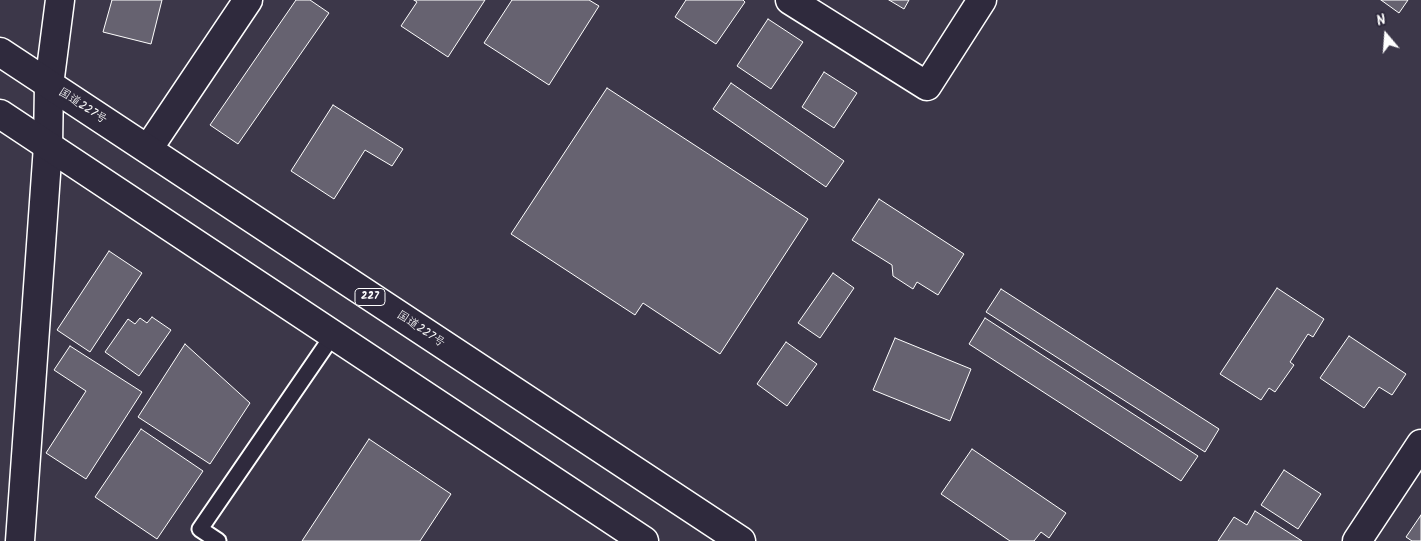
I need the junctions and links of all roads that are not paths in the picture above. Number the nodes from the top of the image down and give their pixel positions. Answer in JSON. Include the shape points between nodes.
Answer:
{"nodes":[{"id":1,"x":60,"y":0,"type":"edge"},
{"id":2,"x":248,"y":0,"type":"edge"},
{"id":3,"x":790,"y":0,"type":"edge"},
{"id":4,"x":982,"y":0,"type":"edge"},
{"id":5,"x":0,"y":52,"type":"edge"},
{"id":6,"x":49,"y":85,"type":"junction"},
{"id":7,"x":0,"y":114,"type":"edge"},
{"id":8,"x":48,"y":146,"type":"junction"},
{"id":9,"x":148,"y":150,"type":"junction"},
{"id":10,"x":333,"y":335,"type":"junction"},
{"id":11,"x":1418,"y":456,"type":"edge"},
{"id":12,"x":20,"y":541,"type":"edge"},
{"id":13,"x":218,"y":541,"type":"edge"},
{"id":14,"x":644,"y":541,"type":"edge"},
{"id":15,"x":741,"y":541,"type":"edge"},
{"id":16,"x":1357,"y":541,"type":"edge"}],
"edges":[{"from":1,"to":6,"type":"main road"},
{"from":2,"to":9,"type":"main road"},
{"from":3,"to":4,"type":"main road","via":[[927,86]]},
{"from":5,"to":6,"type":"main road","name":"国道227号","number":"227"},
{"from":6,"to":8,"type":"main road"},
{"from":6,"to":9,"type":"main road","name":"国道227号","number":"227"},
{"from":7,"to":8,"type":"main road"},
{"from":8,"to":10,"type":"main road"},
{"from":8,"to":12,"type":"main road"},
{"from":9,"to":15,"type":"main road","name":"国道227号","number":"227"},
{"from":10,"to":13,"type":"lane","via":[[200,528]]},
{"from":10,"to":14,"type":"main road"},
{"from":11,"to":16,"type":"main road"}]}
